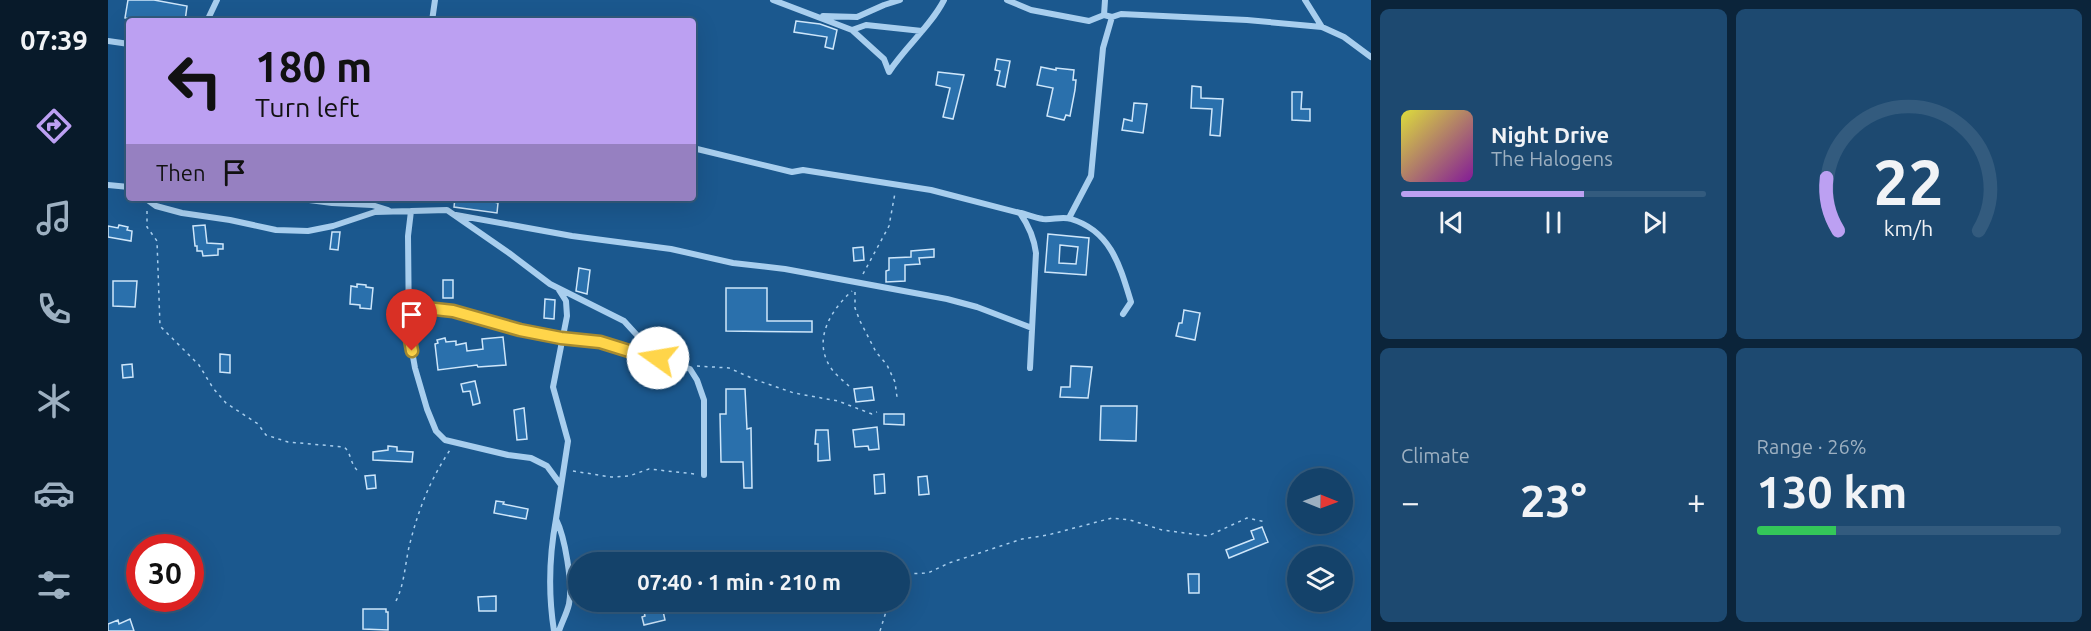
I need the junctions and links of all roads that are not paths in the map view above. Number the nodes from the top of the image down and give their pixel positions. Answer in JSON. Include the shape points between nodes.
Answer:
{"nodes":[{"id":1,"x":217,"y":0,"type":"edge"},
{"id":2,"x":435,"y":0,"type":"edge"},
{"id":3,"x":773,"y":0,"type":"edge"},
{"id":4,"x":900,"y":0,"type":"edge"},
{"id":5,"x":944,"y":0,"type":"edge"},
{"id":6,"x":1007,"y":0,"type":"edge"},
{"id":7,"x":1105,"y":0,"type":"edge"},
{"id":8,"x":1305,"y":0,"type":"edge"},
{"id":9,"x":1104,"y":15,"type":"junction"},
{"id":10,"x":820,"y":16,"type":"junction"},
{"id":11,"x":1112,"y":16,"type":"junction"},
{"id":12,"x":208,"y":18,"type":"edge"},
{"id":13,"x":432,"y":18,"type":"edge"},
{"id":14,"x":1322,"y":27,"type":"junction"},
{"id":15,"x":852,"y":30,"type":"junction"},
{"id":16,"x":922,"y":31,"type":"junction"},
{"id":17,"x":108,"y":41,"type":"edge"},
{"id":18,"x":126,"y":44,"type":"edge"},
{"id":19,"x":1371,"y":57,"type":"edge"},
{"id":20,"x":696,"y":149,"type":"edge"},
{"id":21,"x":108,"y":185,"type":"edge"},
{"id":22,"x":126,"y":187,"type":"edge"},
{"id":23,"x":149,"y":201,"type":"edge"},
{"id":24,"x":317,"y":201,"type":"edge"},
{"id":25,"x":411,"y":211,"type":"junction"},
{"id":26,"x":394,"y":212,"type":"junction"},
{"id":27,"x":1020,"y":213,"type":"junction"},
{"id":28,"x":456,"y":215,"type":"junction"},
{"id":29,"x":1070,"y":218,"type":"junction"},
{"id":30,"x":559,"y":289,"type":"junction"},
{"id":31,"x":408,"y":306,"type":"junction"},
{"id":32,"x":1123,"y":314,"type":"dead end"},
{"id":33,"x":1032,"y":328,"type":"junction"},
{"id":34,"x":561,"y":338,"type":"junction"},
{"id":35,"x":658,"y":358,"type":"junction"},
{"id":36,"x":1030,"y":368,"type":"dead end"},
{"id":37,"x":704,"y":475,"type":"road end"},
{"id":38,"x":561,"y":485,"type":"junction"},
{"id":39,"x":556,"y":519,"type":"junction"},
{"id":40,"x":554,"y":631,"type":"edge"},
{"id":41,"x":559,"y":631,"type":"edge"}],
"edges":[{"from":1,"to":12,"type":"street"},
{"from":2,"to":13,"type":"street"},
{"from":3,"to":10,"type":"street"},
{"from":4,"to":10,"type":"street","via":[[856,17]]},
{"from":5,"to":16,"type":"street"},
{"from":6,"to":9,"type":"street","via":[[1031,10],[1089,21]]},
{"from":7,"to":9,"type":"street"},
{"from":8,"to":14,"type":"street"},
{"from":9,"to":11,"type":"street"},
{"from":10,"to":15,"type":"street"},
{"from":11,"to":14,"type":"street","via":[[1247,20]]},
{"from":11,"to":29,"type":"street","via":[[1103,48],[1091,176]]},
{"from":14,"to":19,"type":"street"},
{"from":15,"to":16,"type":"street","via":[[866,25]]},
{"from":15,"to":16,"type":"street","via":[[884,59],[889,72]]},
{"from":17,"to":18,"type":"street"},
{"from":20,"to":27,"type":"street","via":[[792,172],[804,170],[931,189]]},
{"from":21,"to":22,"type":"street"},
{"from":23,"to":26,"type":"street","via":[[182,213],[276,230],[308,231],[375,212]]},
{"from":24,"to":26,"type":"street","via":[[372,205]]},
{"from":25,"to":26,"type":"street"},
{"from":25,"to":28,"type":"street","via":[[438,209]]},
{"from":25,"to":31,"type":"street"},
{"from":27,"to":29,"type":"street","via":[[1044,219]]},
{"from":27,"to":33,"type":"street","via":[[1029,225],[1036,253]]},
{"from":28,"to":30,"type":"street"},
{"from":28,"to":33,"type":"street","via":[[947,299]]},
{"from":29,"to":32,"type":"street","via":[[1096,230],[1109,246],[1131,302]]},
{"from":30,"to":34,"type":"street","via":[[566,301],[567,316]]},
{"from":30,"to":35,"type":"street","via":[[624,321]]},
{"from":31,"to":34,"type":"street","via":[[453,311]]},
{"from":31,"to":38,"type":"street","via":[[415,368],[436,431],[445,440],[531,458],[547,466]]},
{"from":33,"to":36,"type":"street"},
{"from":34,"to":35,"type":"street","via":[[600,342]]},
{"from":34,"to":38,"type":"street","via":[[553,387],[568,441]]},
{"from":35,"to":37,"type":"street","via":[[690,369],[704,400]]},
{"from":38,"to":39,"type":"street"},
{"from":39,"to":40,"type":"street","via":[[549,570]]},
{"from":39,"to":41,"type":"street","via":[[569,586],[569,603]]}]}
